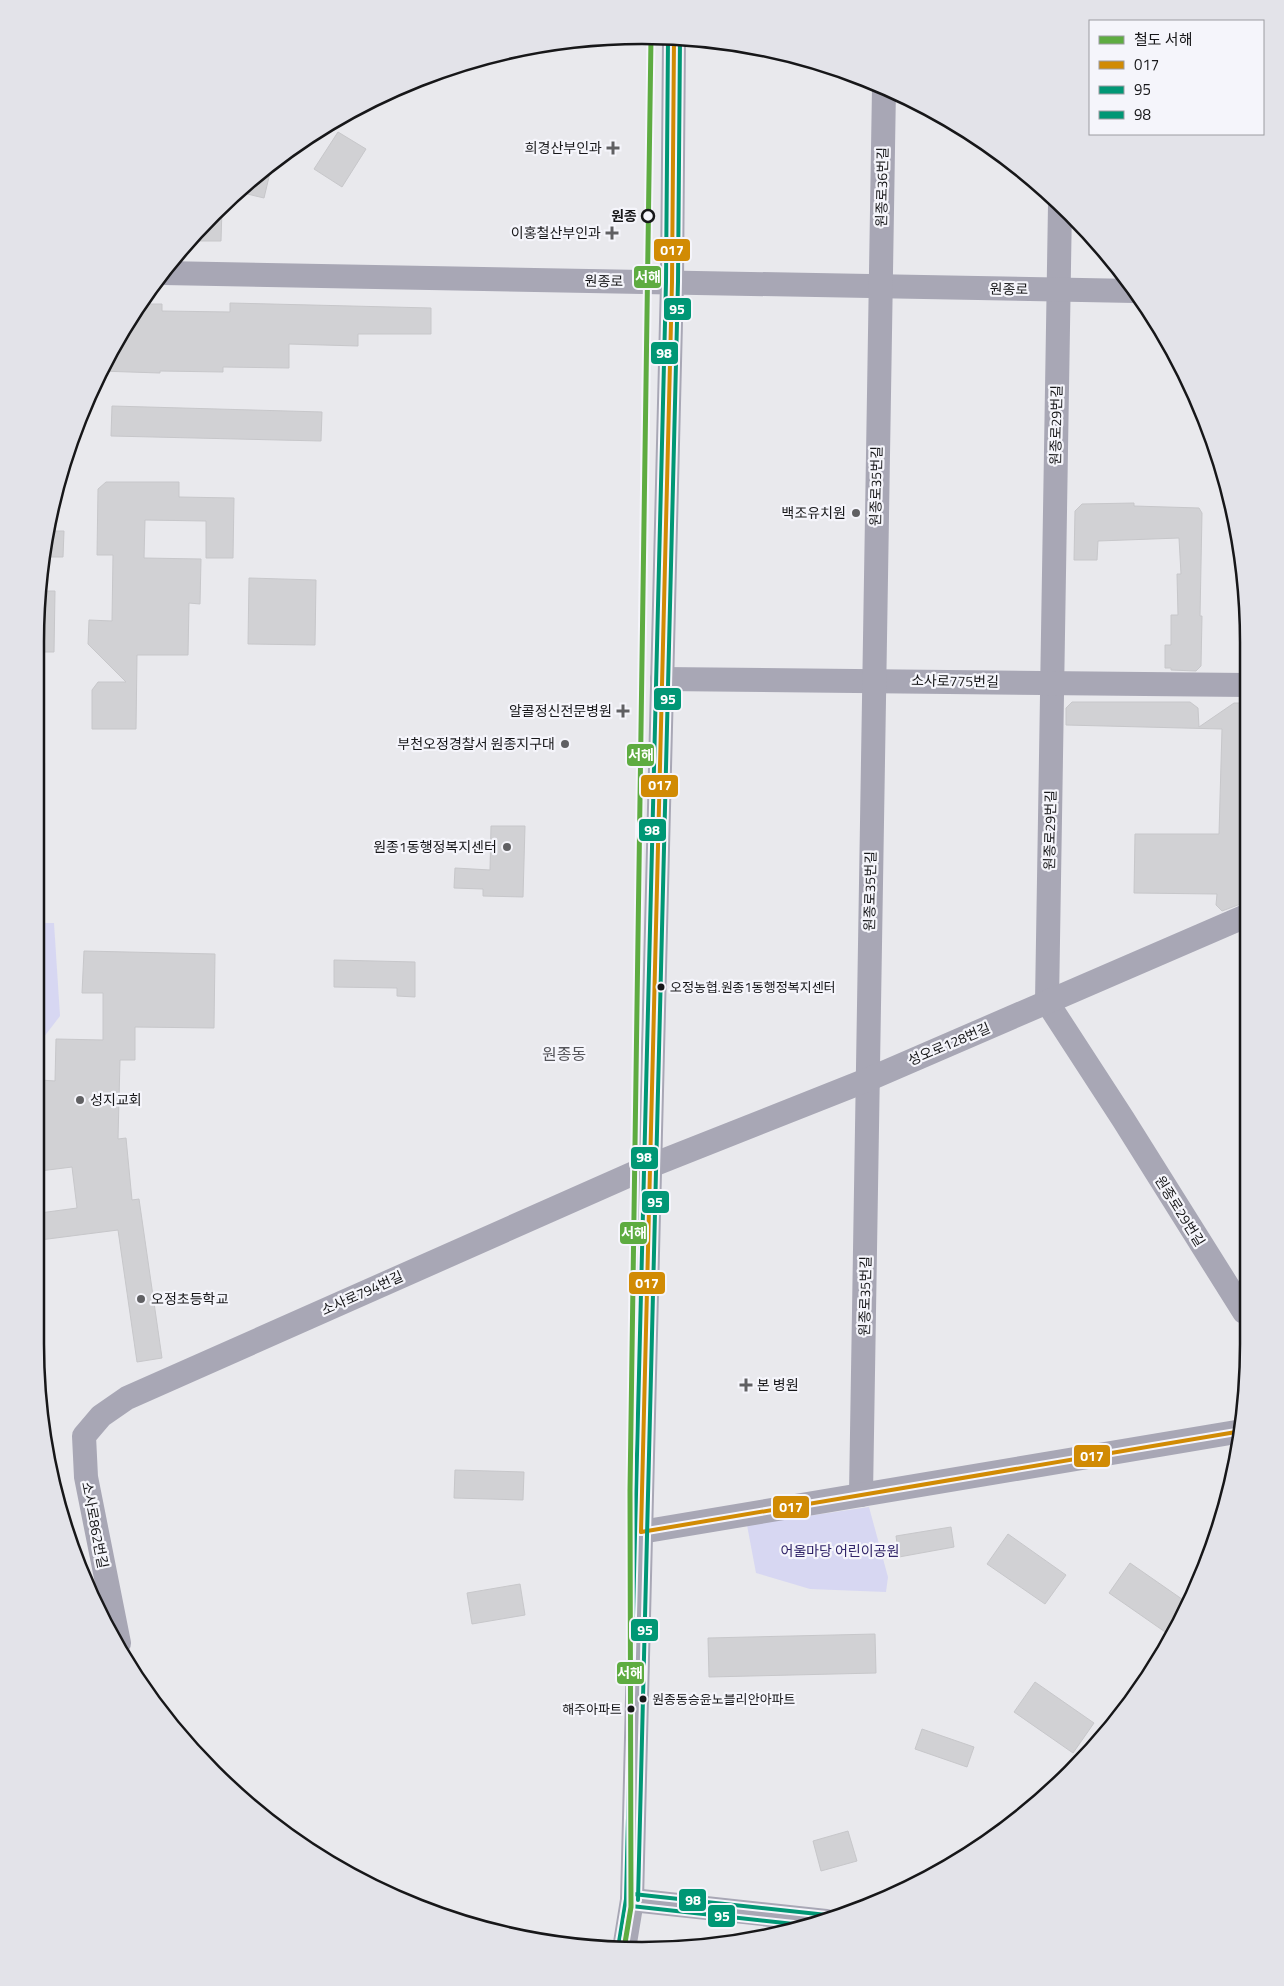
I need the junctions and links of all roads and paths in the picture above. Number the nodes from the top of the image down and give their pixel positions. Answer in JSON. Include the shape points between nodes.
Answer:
{"nodes":[{"id":1,"x":674,"y":45,"type":"edge"},
{"id":2,"x":884,"y":95,"type":"edge"},
{"id":3,"x":1060,"y":214,"type":"edge"},
{"id":4,"x":171,"y":273,"type":"edge"},
{"id":5,"x":672,"y":282,"type":"junction"},
{"id":6,"x":879,"y":286,"type":"junction"},
{"id":7,"x":1058,"y":290,"type":"junction"},
{"id":8,"x":1126,"y":291,"type":"edge"},
{"id":9,"x":662,"y":679,"type":"junction"},
{"id":10,"x":873,"y":680,"type":"junction"},
{"id":11,"x":1053,"y":683,"type":"junction"},
{"id":12,"x":1240,"y":685,"type":"edge"},
{"id":13,"x":1240,"y":919,"type":"edge"},
{"id":14,"x":1047,"y":1002,"type":"junction"},
{"id":15,"x":867,"y":1080,"type":"junction"},
{"id":16,"x":650,"y":1166,"type":"junction"},
{"id":17,"x":1240,"y":1306,"type":"edge"},
{"id":18,"x":1233,"y":1432,"type":"edge"},
{"id":19,"x":84,"y":1436,"type":"joint"},
{"id":20,"x":862,"y":1495,"type":"junction"},
{"id":21,"x":641,"y":1532,"type":"junction"},
{"id":22,"x":115,"y":1627,"type":"edge"},
{"id":23,"x":632,"y":1900,"type":"junction"},
{"id":24,"x":807,"y":1919,"type":"edge"},
{"id":25,"x":625,"y":1942,"type":"edge"}],
"edges":[{"from":1,"to":5,"type":"street"},
{"from":2,"to":6,"type":"street","name":"원종로36번길"},
{"from":3,"to":7,"type":"street","name":"원종로29번길"},
{"from":4,"to":5,"type":"street","name":"원종로"},
{"from":5,"to":6,"type":"street","name":"원종로"},
{"from":5,"to":9,"type":"street"},
{"from":6,"to":7,"type":"street","name":"원종로"},
{"from":6,"to":10,"type":"street","name":"원종로35번길"},
{"from":7,"to":8,"type":"street","name":"원종로"},
{"from":7,"to":11,"type":"street","name":"원종로29번길"},
{"from":9,"to":10,"type":"street","name":"소사로775번길"},
{"from":9,"to":16,"type":"street"},
{"from":10,"to":11,"type":"street","name":"소사로775번길"},
{"from":10,"to":15,"type":"street","name":"원종로35번길"},
{"from":11,"to":12,"type":"street","name":"소사로775번길"},
{"from":11,"to":14,"type":"street","name":"원종로29번길"},
{"from":13,"to":14,"type":"street","name":"성오로128번길"},
{"from":14,"to":15,"type":"street","name":"성오로128번길"},
{"from":14,"to":17,"type":"street","name":"원종로29번길"},
{"from":15,"to":16,"type":"street","name":"성오로128번길"},
{"from":15,"to":20,"type":"street","name":"원종로35번길"},
{"from":16,"to":19,"type":"street","name":"소사로794번길","via":[[127,1398],[101,1416]]},
{"from":16,"to":21,"type":"street"},
{"from":18,"to":20,"type":"street"},
{"from":19,"to":22,"type":"street","name":"소사로862번길","via":[[86,1478]]},
{"from":20,"to":21,"type":"street"},
{"from":21,"to":23,"type":"street"},
{"from":23,"to":24,"type":"street"},
{"from":23,"to":25,"type":"street"}]}
